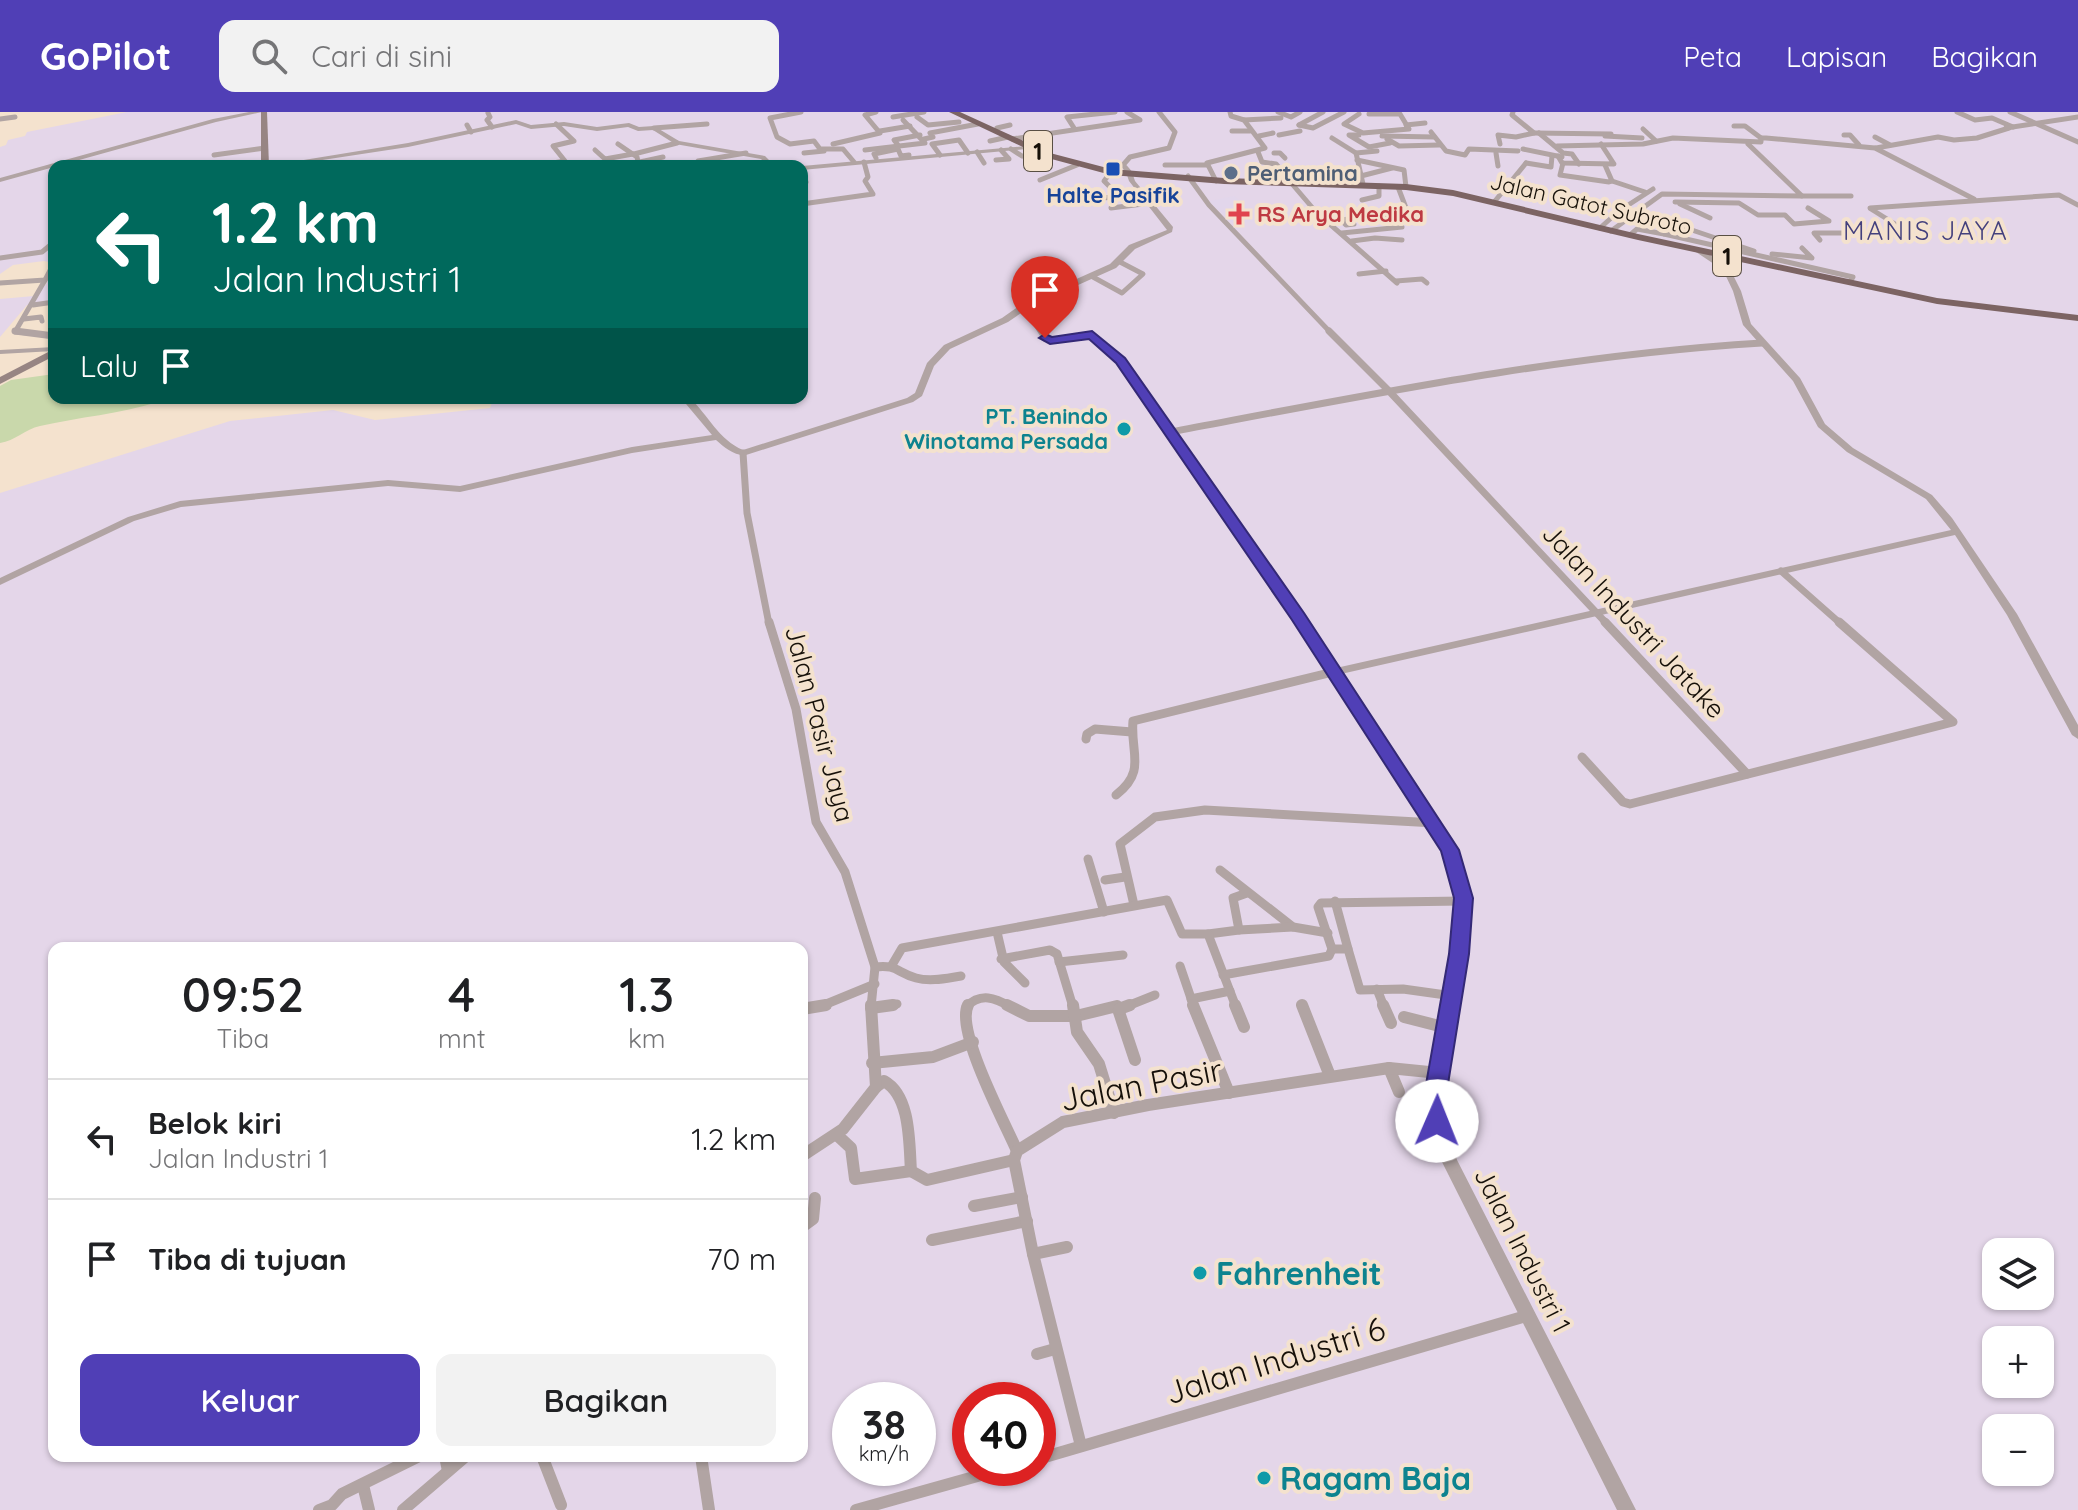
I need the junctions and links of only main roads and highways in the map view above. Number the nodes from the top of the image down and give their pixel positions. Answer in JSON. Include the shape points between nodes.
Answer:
{"nodes":[{"id":1,"x":261,"y":112,"type":"edge"},
{"id":2,"x":953,"y":112,"type":"edge"},
{"id":3,"x":962,"y":112,"type":"edge"},
{"id":4,"x":1012,"y":141,"type":"junction"},
{"id":5,"x":1033,"y":147,"type":"junction"},
{"id":6,"x":266,"y":160,"type":"edge"},
{"id":7,"x":1128,"y":169,"type":"junction"},
{"id":8,"x":1188,"y":178,"type":"junction"},
{"id":9,"x":1216,"y":180,"type":"junction"},
{"id":10,"x":1378,"y":186,"type":"junction"},
{"id":11,"x":2078,"y":318,"type":"edge"},
{"id":12,"x":48,"y":354,"type":"edge"},
{"id":13,"x":0,"y":381,"type":"edge"}],
"edges":[{"from":1,"to":6,"type":"main road"},
{"from":2,"to":4,"type":"highway","name":"Jalan Gatot Subroto","number":"1"},
{"from":3,"to":4,"type":"highway","name":"Jalan Gatot Subroto","number":"1"},
{"from":4,"to":5,"type":"highway","name":"Jalan Gatot Subroto","number":"1"},
{"from":5,"to":7,"type":"highway","name":"Jalan Gatot Subroto","number":"1","via":[[1079,162]]},
{"from":5,"to":7,"type":"highway","name":"Jalan Gatot Subroto","number":"1","via":[[1077,165],[1111,172]]},
{"from":7,"to":8,"type":"highway","name":"Jalan Gatot Subroto","number":"1"},
{"from":7,"to":8,"type":"highway","name":"Jalan Gatot Subroto","number":"1"},
{"from":8,"to":9,"type":"highway","name":"Jalan Gatot Subroto","number":"1"},
{"from":9,"to":10,"type":"highway","name":"Jalan Gatot Subroto","number":"1"},
{"from":9,"to":10,"type":"highway","name":"Jalan Gatot Subroto","number":"1","via":[[1362,180]]},
{"from":10,"to":11,"type":"highway","name":"Jalan Gatot Subroto","number":"1","via":[[1495,201],[1606,230],[1968,307]]},
{"from":12,"to":13,"type":"main road"}]}
